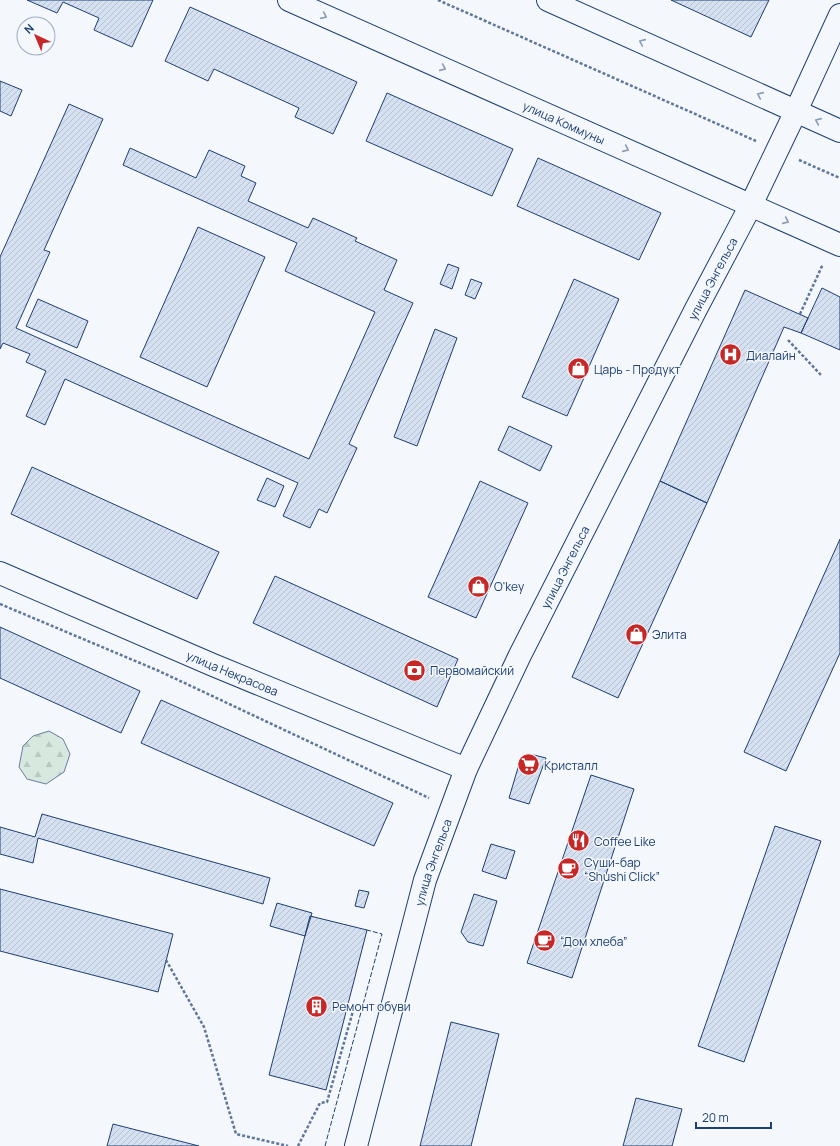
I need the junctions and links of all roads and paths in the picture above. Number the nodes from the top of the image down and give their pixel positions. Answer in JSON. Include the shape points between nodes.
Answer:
{"nodes":[{"id":1,"x":289,"y":0,"type":"edge"},
{"id":2,"x":438,"y":0,"type":"edge"},
{"id":3,"x":548,"y":0,"type":"edge"},
{"id":4,"x":840,"y":15,"type":"edge"},
{"id":5,"x":796,"y":112,"type":"junction"},
{"id":6,"x":840,"y":131,"type":"edge"},
{"id":7,"x":777,"y":150,"type":"junction"},
{"id":8,"x":840,"y":178,"type":"edge"},
{"id":9,"x":751,"y":205,"type":"junction"},
{"id":10,"x":837,"y":244,"type":"edge"},
{"id":11,"x":800,"y":314,"type":"dead end"},
{"id":12,"x":788,"y":340,"type":"dead end"},
{"id":13,"x":821,"y":375,"type":"dead end"},
{"id":14,"x":0,"y":573,"type":"edge"},
{"id":15,"x":0,"y":604,"type":"edge"},
{"id":16,"x":466,"y":769,"type":"junction"},
{"id":17,"x":429,"y":798,"type":"dead end"},
{"id":18,"x":166,"y":960,"type":"dead end"},
{"id":19,"x":353,"y":1011,"type":"dead end"},
{"id":20,"x":288,"y":1146,"type":"edge"},
{"id":21,"x":298,"y":1146,"type":"edge"},
{"id":22,"x":356,"y":1146,"type":"edge"}],
"edges":[{"from":1,"to":9,"type":"street","name":"улица Коммуны","one_way":true},
{"from":2,"to":7,"type":"path"},
{"from":5,"to":3,"type":"street","one_way":true},
{"from":4,"to":5,"type":"street","name":"улица Энгельса"},
{"from":6,"to":5,"type":"street","one_way":true},
{"from":5,"to":7,"type":"street","name":"улица Энгельса"},
{"from":7,"to":8,"type":"path"},
{"from":7,"to":9,"type":"street","name":"улица Энгельса"},
{"from":9,"to":10,"type":"street","name":"улица Коммуны","one_way":true},
{"from":9,"to":16,"type":"street","name":"улица Энгельса","via":[[520,655]]},
{"from":10,"to":11,"type":"path"},
{"from":12,"to":13,"type":"path"},
{"from":14,"to":16,"type":"street","name":"улица Некрасова","via":[[213,665]]},
{"from":15,"to":17,"type":"path","via":[[159,671]]},
{"from":16,"to":22,"type":"street","name":"улица Энгельса","via":[[426,880]]},
{"from":18,"to":20,"type":"path","via":[[204,1027],[236,1134]]},
{"from":19,"to":21,"type":"path","via":[[327,1102],[320,1103]]}]}
